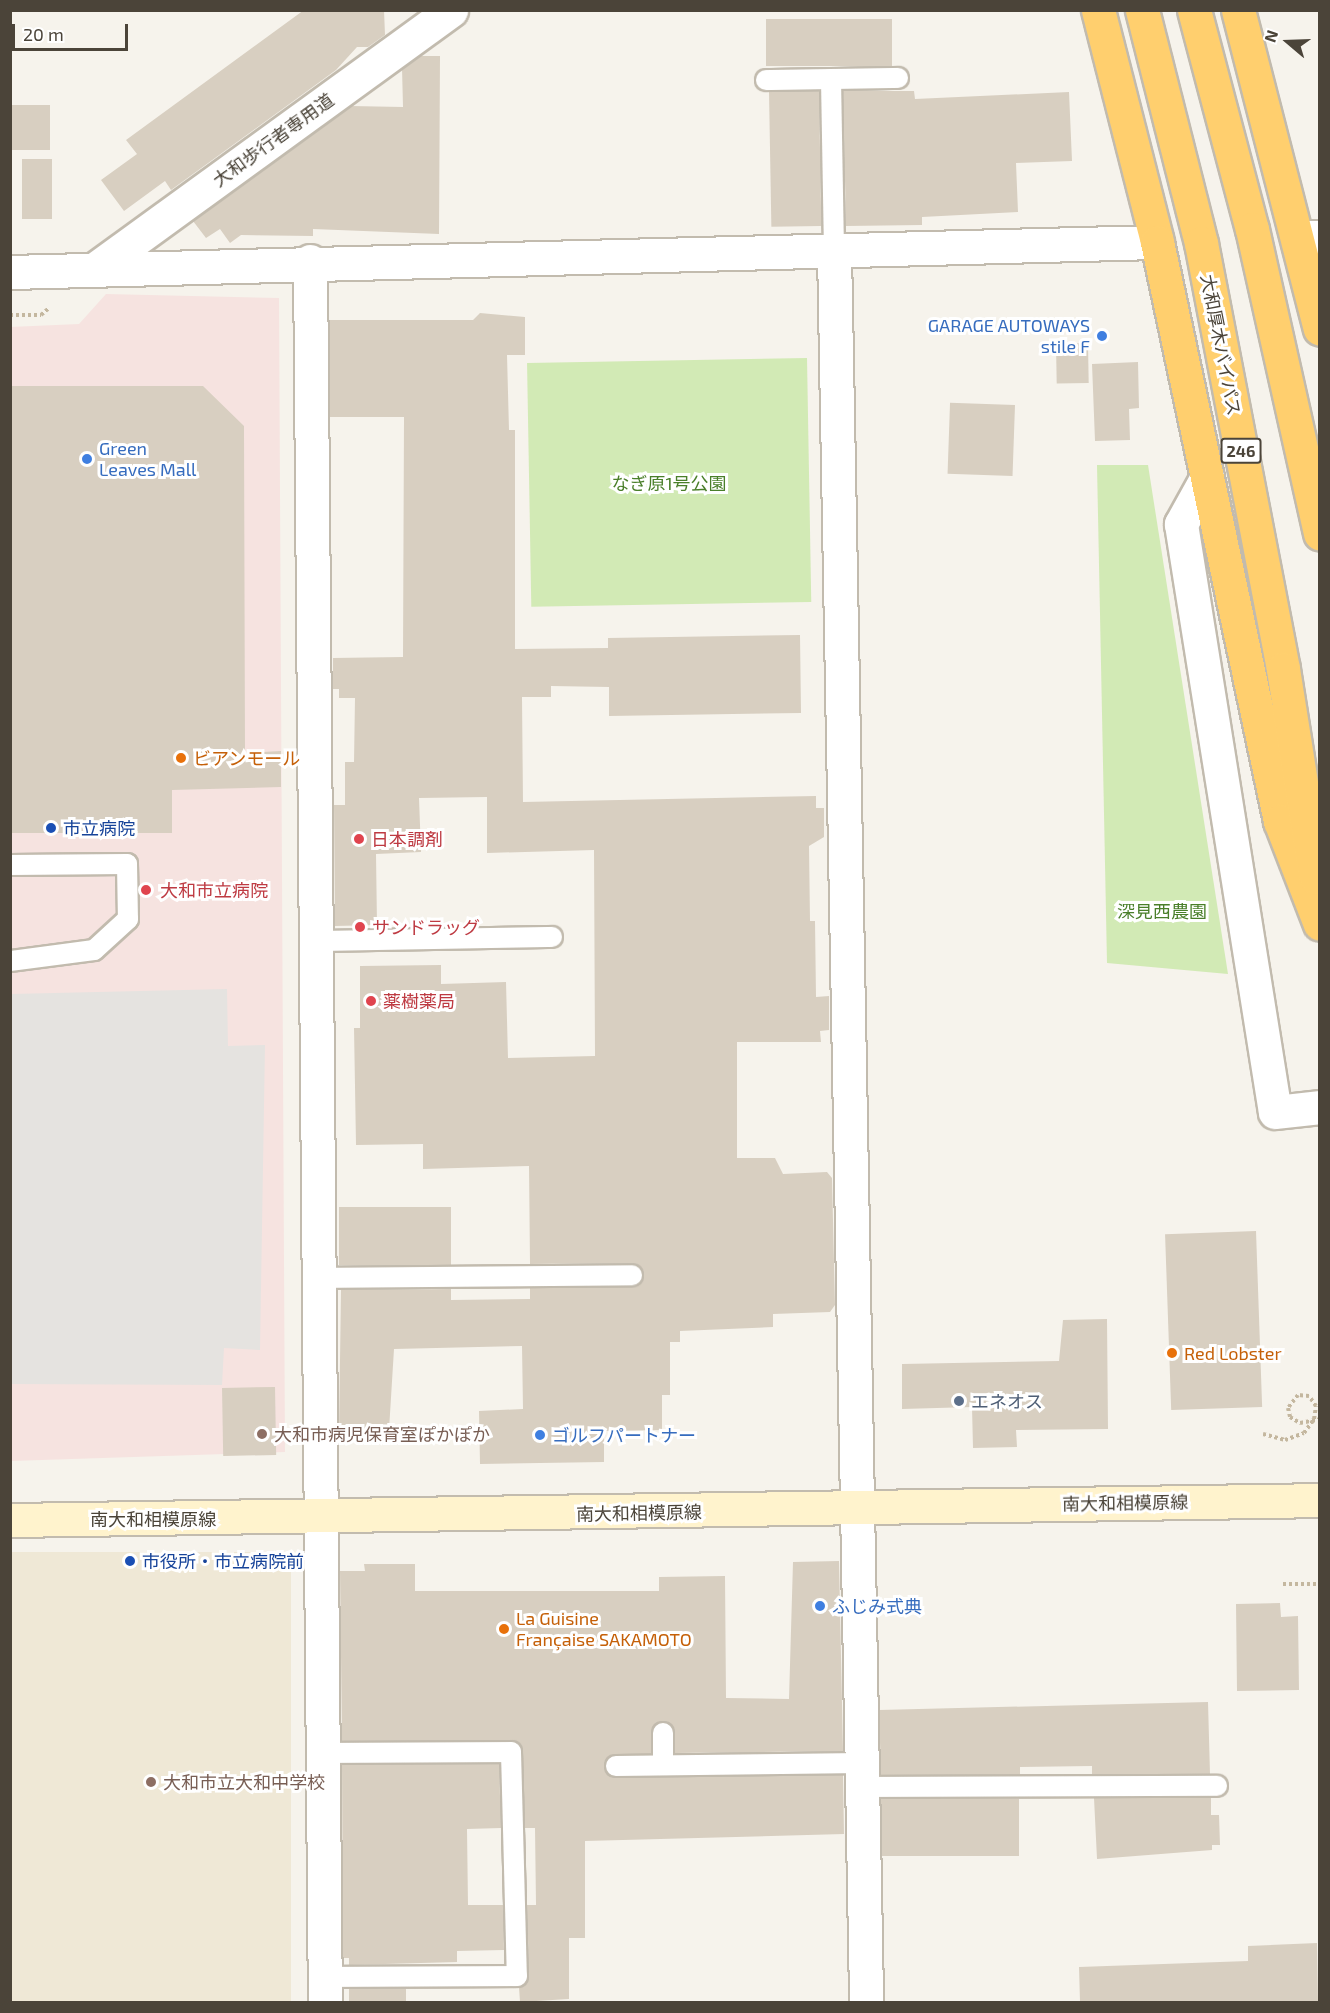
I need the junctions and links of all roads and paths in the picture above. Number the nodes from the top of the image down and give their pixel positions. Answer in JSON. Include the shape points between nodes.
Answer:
{"nodes":[{"id":1,"x":451,"y":10,"type":"edge"},
{"id":2,"x":1098,"y":10,"type":"edge"},
{"id":3,"x":1142,"y":10,"type":"edge"},
{"id":4,"x":1194,"y":10,"type":"edge"},
{"id":5,"x":1238,"y":10,"type":"edge"},
{"id":6,"x":898,"y":78,"type":"dead end"},
{"id":7,"x":831,"y":79,"type":"junction"},
{"id":8,"x":766,"y":80,"type":"dead end"},
{"id":9,"x":1310,"y":237,"type":"edge"},
{"id":10,"x":1157,"y":242,"type":"junction"},
{"id":11,"x":834,"y":250,"type":"junction"},
{"id":12,"x":310,"y":261,"type":"junction"},
{"id":13,"x":96,"y":269,"type":"junction"},
{"id":14,"x":10,"y":272,"type":"edge"},
{"id":15,"x":1320,"y":329,"type":"edge"},
{"id":16,"x":1207,"y":477,"type":"junction"},
{"id":17,"x":1320,"y":532,"type":"edge"},
{"id":18,"x":10,"y":865,"type":"edge"},
{"id":19,"x":1320,"y":896,"type":"edge"},
{"id":20,"x":1320,"y":924,"type":"edge"},
{"id":21,"x":552,"y":937,"type":"dead end"},
{"id":22,"x":316,"y":941,"type":"junction"},
{"id":23,"x":10,"y":961,"type":"edge"},
{"id":24,"x":1320,"y":1107,"type":"edge"},
{"id":25,"x":632,"y":1275,"type":"dead end"},
{"id":26,"x":319,"y":1278,"type":"junction"},
{"id":27,"x":1320,"y":1419,"type":"edge"},
{"id":28,"x":1263,"y":1434,"type":"dead end"},
{"id":29,"x":1320,"y":1500,"type":"edge"},
{"id":30,"x":858,"y":1510,"type":"junction"},
{"id":31,"x":321,"y":1518,"type":"junction"},
{"id":32,"x":10,"y":1520,"type":"edge"},
{"id":33,"x":1283,"y":1584,"type":"dead end"},
{"id":34,"x":1320,"y":1584,"type":"edge"},
{"id":35,"x":663,"y":1733,"type":"dead end"},
{"id":36,"x":323,"y":1753,"type":"junction"},
{"id":37,"x":663,"y":1765,"type":"junction"},
{"id":38,"x":616,"y":1766,"type":"dead end"},
{"id":39,"x":863,"y":1775,"type":"junction"},
{"id":40,"x":1217,"y":1785,"type":"dead end"},
{"id":41,"x":325,"y":1990,"type":"edge"},
{"id":42,"x":866,"y":2002,"type":"edge"}],
"edges":[{"from":1,"to":13,"type":"street","name":"大和歩行者専用道"},
{"from":2,"to":10,"type":"highway"},
{"from":3,"to":19,"type":"highway","name":"大和厚木バイパス","number":"246","via":[[1201,243],[1283,669]]},
{"from":4,"to":17,"type":"highway","via":[[1252,229]]},
{"from":5,"to":9,"type":"highway"},
{"from":6,"to":7,"type":"lane"},
{"from":7,"to":8,"type":"lane"},
{"from":7,"to":11,"type":"lane"},
{"from":9,"to":15,"type":"highway"},
{"from":10,"to":11,"type":"street"},
{"from":10,"to":16,"type":"highway"},
{"from":11,"to":12,"type":"street"},
{"from":11,"to":30,"type":"street"},
{"from":12,"to":13,"type":"street"},
{"from":12,"to":22,"type":"street"},
{"from":13,"to":14,"type":"street"},
{"from":16,"to":20,"type":"highway","via":[[1280,820]]},
{"from":16,"to":24,"type":"street","via":[[1181,524],[1275,1112]]},
{"from":18,"to":23,"type":"lane","via":[[127,864],[128,919],[94,950]]},
{"from":21,"to":22,"type":"lane"},
{"from":22,"to":26,"type":"street"},
{"from":25,"to":26,"type":"lane"},
{"from":26,"to":31,"type":"street"},
{"from":27,"to":28,"type":"path","via":[[1310,1421],[1300,1423],[1290,1417],[1288,1408],[1298,1395],[1309,1396],[1316,1406],[1314,1419],[1309,1426],[1304,1433],[1285,1440]]},
{"from":29,"to":30,"type":"street","name":"南大和相模原線"},
{"from":30,"to":31,"type":"street","name":"南大和相模原線"},
{"from":30,"to":39,"type":"street"},
{"from":31,"to":32,"type":"street","name":"南大和相模原線"},
{"from":31,"to":36,"type":"street"},
{"from":33,"to":34,"type":"path"},
{"from":35,"to":37,"type":"lane"},
{"from":36,"to":41,"type":"street"},
{"from":36,"to":41,"type":"lane","via":[[511,1752],[517,1976]]},
{"from":37,"to":38,"type":"lane"},
{"from":37,"to":39,"type":"lane"},
{"from":39,"to":40,"type":"lane"},
{"from":39,"to":42,"type":"street"}]}
